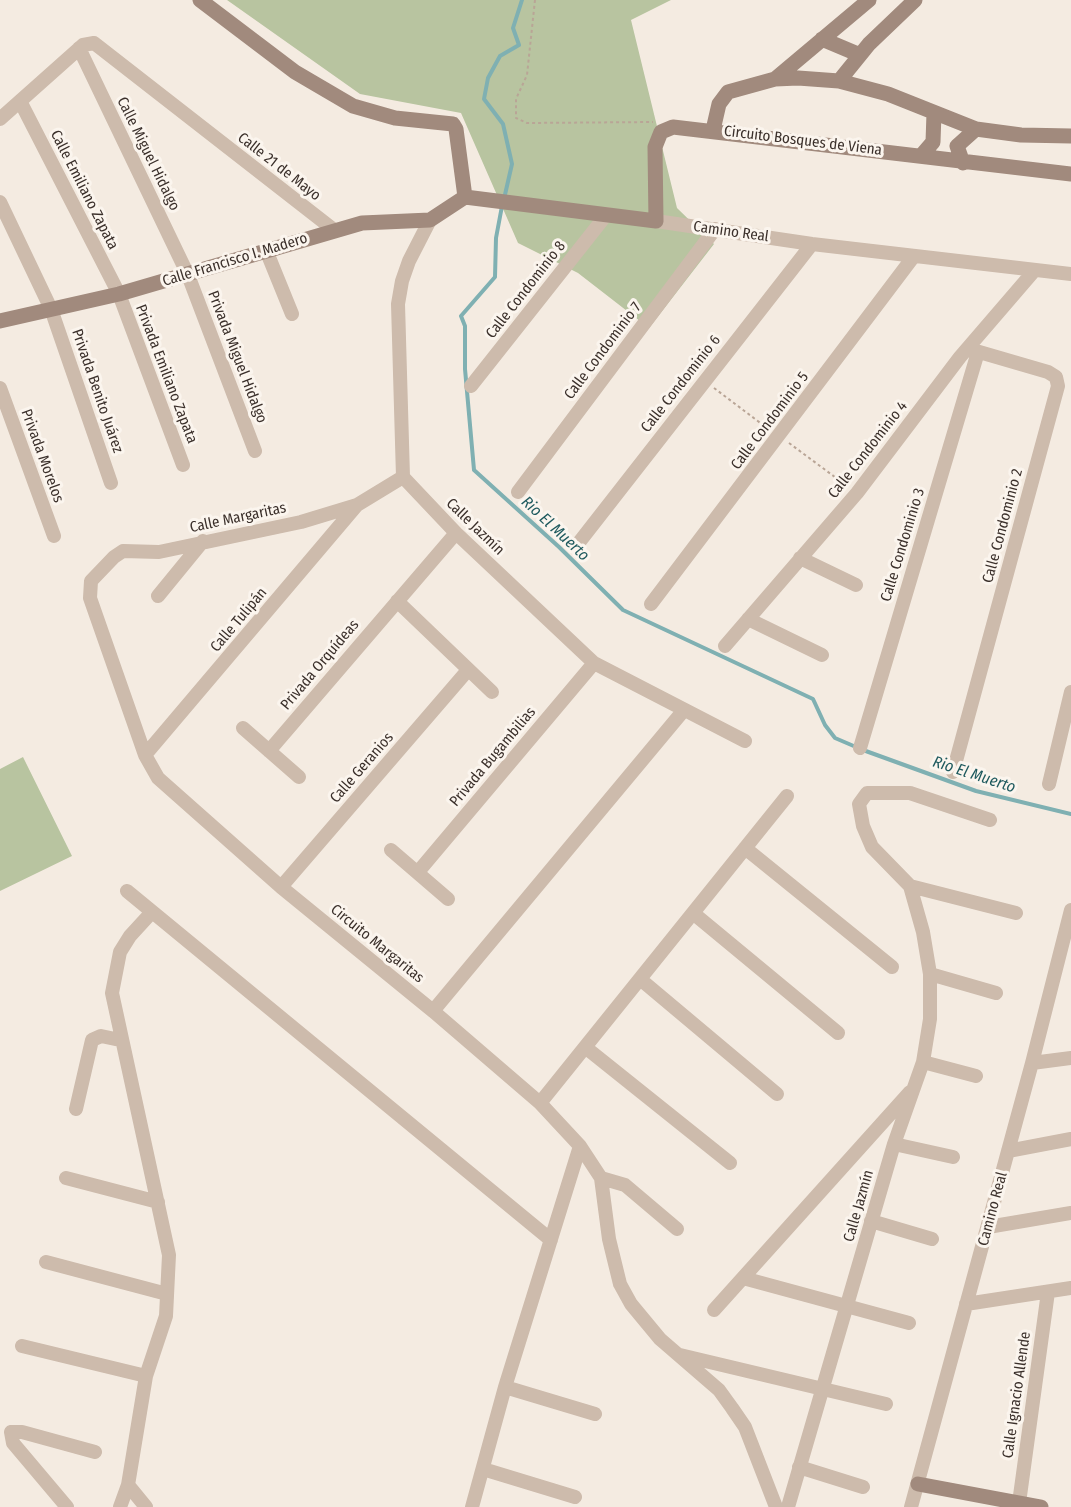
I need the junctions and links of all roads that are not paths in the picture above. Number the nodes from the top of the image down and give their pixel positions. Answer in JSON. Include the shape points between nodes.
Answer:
{"nodes":[{"id":1,"x":200,"y":0,"type":"edge"},
{"id":2,"x":869,"y":0,"type":"edge"},
{"id":3,"x":915,"y":0,"type":"edge"},
{"id":4,"x":822,"y":39,"type":"junction"},
{"id":5,"x":79,"y":48,"type":"junction"},
{"id":6,"x":860,"y":55,"type":"junction"},
{"id":7,"x":775,"y":79,"type":"junction"},
{"id":8,"x":839,"y":81,"type":"junction"},
{"id":9,"x":20,"y":101,"type":"junction"},
{"id":10,"x":934,"y":113,"type":"junction"},
{"id":11,"x":0,"y":119,"type":"edge"},
{"id":12,"x":976,"y":129,"type":"junction"},
{"id":13,"x":713,"y":130,"type":"junction"},
{"id":14,"x":1071,"y":136,"type":"edge"},
{"id":15,"x":921,"y":156,"type":"junction"},
{"id":16,"x":963,"y":163,"type":"junction"},
{"id":17,"x":1071,"y":174,"type":"edge"},
{"id":18,"x":469,"y":197,"type":"junction"},
{"id":19,"x":0,"y":202,"type":"edge"},
{"id":20,"x":607,"y":214,"type":"junction"},
{"id":21,"x":430,"y":220,"type":"junction"},
{"id":22,"x":656,"y":221,"type":"junction"},
{"id":23,"x":715,"y":229,"type":"junction"},
{"id":24,"x":334,"y":230,"type":"junction"},
{"id":25,"x":812,"y":244,"type":"junction"},
{"id":26,"x":266,"y":250,"type":"junction"},
{"id":27,"x":914,"y":256,"type":"junction"},
{"id":28,"x":1034,"y":271,"type":"junction"},
{"id":29,"x":1071,"y":274,"type":"edge"},
{"id":30,"x":188,"y":275,"type":"junction"},
{"id":31,"x":119,"y":294,"type":"junction"},
{"id":32,"x":51,"y":309,"type":"junction"},
{"id":33,"x":292,"y":314,"type":"dead end"},
{"id":34,"x":0,"y":321,"type":"edge"},
{"id":35,"x":973,"y":351,"type":"junction"},
{"id":36,"x":471,"y":386,"type":"dead end"},
{"id":37,"x":0,"y":388,"type":"edge"},
{"id":38,"x":255,"y":451,"type":"dead end"},
{"id":39,"x":183,"y":465,"type":"dead end"},
{"id":40,"x":403,"y":477,"type":"junction"},
{"id":41,"x":111,"y":483,"type":"dead end"},
{"id":42,"x":518,"y":492,"type":"dead end"},
{"id":43,"x":357,"y":505,"type":"junction"},
{"id":44,"x":456,"y":532,"type":"junction"},
{"id":45,"x":54,"y":536,"type":"dead end"},
{"id":46,"x":203,"y":541,"type":"junction"},
{"id":47,"x":577,"y":545,"type":"dead end"},
{"id":48,"x":800,"y":558,"type":"junction"},
{"id":49,"x":856,"y":585,"type":"dead end"},
{"id":50,"x":89,"y":589,"type":"joint"},
{"id":51,"x":158,"y":596,"type":"dead end"},
{"id":52,"x":397,"y":601,"type":"junction"},
{"id":53,"x":651,"y":604,"type":"dead end"},
{"id":54,"x":748,"y":619,"type":"junction"},
{"id":55,"x":724,"y":646,"type":"dead end"},
{"id":56,"x":822,"y":655,"type":"dead end"},
{"id":57,"x":594,"y":663,"type":"junction"},
{"id":58,"x":468,"y":670,"type":"junction"},
{"id":59,"x":492,"y":692,"type":"dead end"},
{"id":60,"x":1071,"y":692,"type":"edge"},
{"id":61,"x":684,"y":710,"type":"junction"},
{"id":62,"x":243,"y":728,"type":"dead end"},
{"id":63,"x":745,"y":741,"type":"dead end"},
{"id":64,"x":860,"y":747,"type":"dead end"},
{"id":65,"x":269,"y":751,"type":"junction"},
{"id":66,"x":145,"y":755,"type":"junction"},
{"id":67,"x":953,"y":772,"type":"dead end"},
{"id":68,"x":299,"y":777,"type":"dead end"},
{"id":69,"x":1049,"y":784,"type":"dead end"},
{"id":70,"x":788,"y":795,"type":"dead end"},
{"id":71,"x":990,"y":820,"type":"dead end"},
{"id":72,"x":745,"y":848,"type":"junction"},
{"id":73,"x":391,"y":850,"type":"dead end"},
{"id":74,"x":418,"y":872,"type":"junction"},
{"id":75,"x":910,"y":886,"type":"junction"},
{"id":76,"x":281,"y":887,"type":"junction"},
{"id":77,"x":127,"y":891,"type":"dead end"},
{"id":78,"x":448,"y":898,"type":"dead end"},
{"id":79,"x":1071,"y":910,"type":"edge"},
{"id":80,"x":152,"y":912,"type":"junction"},
{"id":81,"x":693,"y":913,"type":"junction"},
{"id":82,"x":1016,"y":913,"type":"dead end"},
{"id":83,"x":891,"y":967,"type":"dead end"},
{"id":84,"x":930,"y":974,"type":"junction"},
{"id":85,"x":640,"y":979,"type":"junction"},
{"id":86,"x":996,"y":993,"type":"dead end"},
{"id":87,"x":433,"y":1011,"type":"junction"},
{"id":88,"x":838,"y":1033,"type":"dead end"},
{"id":89,"x":120,"y":1040,"type":"junction"},
{"id":90,"x":585,"y":1047,"type":"junction"},
{"id":91,"x":1071,"y":1058,"type":"edge"},
{"id":92,"x":923,"y":1062,"type":"junction"},
{"id":93,"x":1032,"y":1063,"type":"junction"},
{"id":94,"x":976,"y":1076,"type":"dead end"},
{"id":95,"x":916,"y":1086,"type":"junction"},
{"id":96,"x":777,"y":1094,"type":"dead end"},
{"id":97,"x":540,"y":1103,"type":"junction"},
{"id":98,"x":76,"y":1108,"type":"dead end"},
{"id":99,"x":1071,"y":1139,"type":"edge"},
{"id":100,"x":894,"y":1144,"type":"junction"},
{"id":101,"x":579,"y":1146,"type":"junction"},
{"id":102,"x":1008,"y":1151,"type":"junction"},
{"id":103,"x":953,"y":1157,"type":"dead end"},
{"id":104,"x":730,"y":1163,"type":"dead end"},
{"id":105,"x":66,"y":1178,"type":"dead end"},
{"id":106,"x":601,"y":1178,"type":"junction"},
{"id":107,"x":158,"y":1202,"type":"junction"},
{"id":108,"x":1071,"y":1213,"type":"edge"},
{"id":109,"x":872,"y":1221,"type":"junction"},
{"id":110,"x":988,"y":1227,"type":"junction"},
{"id":111,"x":677,"y":1229,"type":"dead end"},
{"id":112,"x":932,"y":1239,"type":"dead end"},
{"id":113,"x":551,"y":1240,"type":"junction"},
{"id":114,"x":46,"y":1262,"type":"dead end"},
{"id":115,"x":743,"y":1278,"type":"junction"},
{"id":116,"x":1071,"y":1288,"type":"edge"},
{"id":117,"x":1048,"y":1292,"type":"junction"},
{"id":118,"x":167,"y":1294,"type":"junction"},
{"id":119,"x":847,"y":1305,"type":"junction"},
{"id":120,"x":966,"y":1305,"type":"junction"},
{"id":121,"x":714,"y":1310,"type":"dead end"},
{"id":122,"x":909,"y":1323,"type":"dead end"},
{"id":123,"x":22,"y":1346,"type":"dead end"},
{"id":124,"x":678,"y":1354,"type":"junction"},
{"id":125,"x":146,"y":1376,"type":"junction"},
{"id":126,"x":505,"y":1387,"type":"junction"},
{"id":127,"x":822,"y":1387,"type":"junction"},
{"id":128,"x":885,"y":1404,"type":"dead end"},
{"id":129,"x":595,"y":1414,"type":"dead end"},
{"id":130,"x":94,"y":1452,"type":"dead end"},
{"id":131,"x":800,"y":1467,"type":"junction"},
{"id":132,"x":483,"y":1469,"type":"junction"},
{"id":133,"x":918,"y":1484,"type":"junction"},
{"id":134,"x":128,"y":1485,"type":"junction"},
{"id":135,"x":863,"y":1487,"type":"dead end"},
{"id":136,"x":575,"y":1497,"type":"dead end"},
{"id":137,"x":988,"y":1503,"type":"edge"},
{"id":138,"x":1019,"y":1503,"type":"junction"},
{"id":139,"x":67,"y":1507,"type":"edge"},
{"id":140,"x":120,"y":1507,"type":"edge"},
{"id":141,"x":146,"y":1507,"type":"edge"},
{"id":142,"x":472,"y":1507,"type":"edge"},
{"id":143,"x":776,"y":1507,"type":"edge"},
{"id":144,"x":788,"y":1507,"type":"edge"},
{"id":145,"x":911,"y":1507,"type":"edge"},
{"id":146,"x":1041,"y":1507,"type":"edge"}],
"edges":[{"from":1,"to":18,"type":"main road","via":[[295,72],[353,106],[395,118],[453,124]]},
{"from":2,"to":4,"type":"main road"},
{"from":3,"to":6,"type":"main road"},
{"from":4,"to":6,"type":"main road"},
{"from":4,"to":7,"type":"main road"},
{"from":5,"to":9,"type":"street"},
{"from":5,"to":24,"type":"street","name":"Calle 21 de Mayo","via":[[94,43]]},
{"from":5,"to":30,"type":"street","name":"Calle Miguel Hidalgo"},
{"from":6,"to":8,"type":"main road"},
{"from":7,"to":8,"type":"main road","name":"Circuito Bosques de Viena"},
{"from":7,"to":13,"type":"main road","name":"Circuito Bosques de Viena","via":[[728,92],[719,104]]},
{"from":8,"to":10,"type":"main road","name":"Circuito Bosques de Viena","via":[[888,94]]},
{"from":9,"to":11,"type":"street"},
{"from":9,"to":31,"type":"street","name":"Calle Emiliano Zapata"},
{"from":10,"to":12,"type":"main road","name":"Circuito Bosques de Viena"},
{"from":10,"to":15,"type":"main road","via":[[933,142]]},
{"from":12,"to":14,"type":"main road","name":"Circuito Bosques de Viena"},
{"from":12,"to":16,"type":"main road","via":[[957,146]]},
{"from":13,"to":15,"type":"main road","name":"Circuito Bosques de Viena"},
{"from":13,"to":22,"type":"main road","via":[[673,127],[661,132],[655,147]]},
{"from":15,"to":16,"type":"main road","name":"Circuito Bosques de Viena"},
{"from":16,"to":17,"type":"main road","name":"Circuito Bosques de Viena"},
{"from":18,"to":20,"type":"main road","name":"Camino Real"},
{"from":18,"to":21,"type":"main road"},
{"from":19,"to":32,"type":"street","name":"Privada Benito Juárez"},
{"from":20,"to":22,"type":"main road","name":"Camino Real"},
{"from":20,"to":36,"type":"street","name":"Calle Condominio 8"},
{"from":21,"to":24,"type":"main road","name":"Calle Francisco I. Madero","via":[[362,223]]},
{"from":21,"to":40,"type":"street","via":[[402,281],[398,304]]},
{"from":22,"to":23,"type":"street","name":"Camino Real"},
{"from":23,"to":25,"type":"street","name":"Camino Real"},
{"from":23,"to":42,"type":"street","name":"Calle Condominio 7"},
{"from":24,"to":26,"type":"main road","name":"Calle Francisco I. Madero"},
{"from":25,"to":27,"type":"street","name":"Camino Real"},
{"from":25,"to":47,"type":"street","name":"Calle Condominio 6"},
{"from":26,"to":30,"type":"main road","name":"Calle Francisco I. Madero"},
{"from":26,"to":33,"type":"street"},
{"from":27,"to":28,"type":"street","name":"Camino Real"},
{"from":27,"to":53,"type":"street","name":"Calle Condominio 5"},
{"from":28,"to":29,"type":"street","name":"Camino Real"},
{"from":28,"to":35,"type":"street","name":"Calle Condominio 4"},
{"from":30,"to":31,"type":"main road","name":"Calle Francisco I. Madero"},
{"from":30,"to":38,"type":"street","name":"Privada Miguel Hidalgo"},
{"from":31,"to":32,"type":"main road","name":"Calle Francisco I. Madero"},
{"from":31,"to":39,"type":"street","name":"Privada Emiliano Zapata"},
{"from":32,"to":34,"type":"main road","name":"Calle Francisco I. Madero"},
{"from":32,"to":41,"type":"street","name":"Privada Benito Juárez"},
{"from":35,"to":48,"type":"street","name":"Calle Condominio 4"},
{"from":35,"to":64,"type":"street","name":"Calle Condominio 3"},
{"from":35,"to":67,"type":"street","name":"Calle Condominio 2","via":[[1048,372],[1056,377],[1058,386]]},
{"from":37,"to":45,"type":"street","name":"Privada Morelos"},
{"from":40,"to":43,"type":"street","name":"Calle Margaritas"},
{"from":40,"to":44,"type":"street","name":"Calle Jazmín"},
{"from":43,"to":46,"type":"street","name":"Calle Margaritas","via":[[301,522]]},
{"from":43,"to":66,"type":"street","name":"Calle Tulipán"},
{"from":44,"to":52,"type":"street","name":"Privada Orquídeas"},
{"from":44,"to":57,"type":"street","name":"Calle Jazmín"},
{"from":46,"to":50,"type":"street","name":"Calle Margaritas","via":[[159,552],[123,551],[91,581]]},
{"from":46,"to":51,"type":"street"},
{"from":48,"to":49,"type":"street"},
{"from":48,"to":54,"type":"street","name":"Calle Condominio 4"},
{"from":50,"to":66,"type":"street","name":"Circuito Margaritas"},
{"from":52,"to":58,"type":"street"},
{"from":52,"to":65,"type":"street","name":"Privada Orquídeas"},
{"from":54,"to":55,"type":"street","name":"Calle Condominio 4"},
{"from":54,"to":56,"type":"street"},
{"from":57,"to":61,"type":"street","name":"Calle Jazmín"},
{"from":57,"to":74,"type":"street","name":"Privada Bugambilias"},
{"from":58,"to":59,"type":"street"},
{"from":58,"to":76,"type":"street","name":"Calle Geranios"},
{"from":60,"to":69,"type":"street"},
{"from":61,"to":63,"type":"street","name":"Calle Jazmín"},
{"from":61,"to":87,"type":"street"},
{"from":62,"to":65,"type":"street"},
{"from":65,"to":68,"type":"street"},
{"from":66,"to":76,"type":"street","name":"Circuito Margaritas","via":[[158,778]]},
{"from":70,"to":72,"type":"street"},
{"from":71,"to":75,"type":"street","via":[[910,793],[874,792],[862,797],[861,819],[872,847]]},
{"from":72,"to":81,"type":"street"},
{"from":72,"to":83,"type":"street"},
{"from":73,"to":74,"type":"street"},
{"from":74,"to":78,"type":"street"},
{"from":75,"to":82,"type":"street"},
{"from":75,"to":84,"type":"street","name":"Calle Jazmín"},
{"from":76,"to":87,"type":"street","name":"Circuito Margaritas"},
{"from":77,"to":80,"type":"street"},
{"from":79,"to":93,"type":"street","name":"Camino Real"},
{"from":80,"to":89,"type":"street","via":[[120,952],[112,993]]},
{"from":80,"to":113,"type":"street"},
{"from":81,"to":85,"type":"street"},
{"from":81,"to":88,"type":"street"},
{"from":84,"to":86,"type":"street"},
{"from":84,"to":92,"type":"street","name":"Calle Jazmín","via":[[930,1019]]},
{"from":85,"to":90,"type":"street"},
{"from":85,"to":96,"type":"street"},
{"from":87,"to":97,"type":"street","name":"Circuito Margaritas"},
{"from":89,"to":98,"type":"street","via":[[101,1036],[92,1040]]},
{"from":89,"to":107,"type":"street"},
{"from":90,"to":97,"type":"street"},
{"from":90,"to":104,"type":"street"},
{"from":91,"to":93,"type":"street"},
{"from":92,"to":94,"type":"street"},
{"from":92,"to":95,"type":"street","name":"Calle Jazmín"},
{"from":93,"to":102,"type":"street","name":"Camino Real"},
{"from":95,"to":100,"type":"street","name":"Calle Jazmín"},
{"from":95,"to":115,"type":"street"},
{"from":97,"to":101,"type":"street","name":"Circuito Margaritas"},
{"from":99,"to":102,"type":"street"},
{"from":100,"to":103,"type":"street"},
{"from":100,"to":109,"type":"street","name":"Calle Jazmín"},
{"from":101,"to":106,"type":"street","name":"Circuito Margaritas"},
{"from":101,"to":113,"type":"street"},
{"from":102,"to":110,"type":"street","name":"Camino Real"},
{"from":105,"to":107,"type":"street"},
{"from":106,"to":111,"type":"street","via":[[625,1185]]},
{"from":106,"to":124,"type":"street","via":[[620,1284],[643,1321]]},
{"from":107,"to":118,"type":"street","via":[[169,1255]]},
{"from":108,"to":110,"type":"street"},
{"from":109,"to":112,"type":"street"},
{"from":109,"to":119,"type":"street","name":"Calle Jazmín"},
{"from":110,"to":120,"type":"street","name":"Camino Real"},
{"from":113,"to":126,"type":"street"},
{"from":114,"to":118,"type":"street"},
{"from":115,"to":119,"type":"street"},
{"from":115,"to":121,"type":"street"},
{"from":116,"to":117,"type":"street"},
{"from":117,"to":120,"type":"street"},
{"from":117,"to":138,"type":"street","name":"Calle Ignacio Allende"},
{"from":118,"to":125,"type":"street","via":[[166,1316]]},
{"from":119,"to":122,"type":"street"},
{"from":119,"to":127,"type":"street","name":"Calle Jazmín"},
{"from":120,"to":133,"type":"street","name":"Camino Real"},
{"from":123,"to":125,"type":"street"},
{"from":124,"to":127,"type":"street"},
{"from":124,"to":143,"type":"street","via":[[719,1390],[745,1427]]},
{"from":125,"to":134,"type":"street"},
{"from":126,"to":129,"type":"street"},
{"from":126,"to":132,"type":"street"},
{"from":127,"to":128,"type":"street"},
{"from":127,"to":131,"type":"street","name":"Calle Jazmín"},
{"from":130,"to":139,"type":"street","via":[[11,1432],[13,1443]]},
{"from":131,"to":135,"type":"street"},
{"from":131,"to":144,"type":"street","name":"Calle Jazmín"},
{"from":132,"to":136,"type":"street"},
{"from":132,"to":142,"type":"street"},
{"from":133,"to":137,"type":"main road"},
{"from":133,"to":145,"type":"street","name":"Camino Real"},
{"from":134,"to":140,"type":"street"},
{"from":134,"to":141,"type":"street"},
{"from":137,"to":138,"type":"main road"},
{"from":138,"to":146,"type":"main road"}]}
